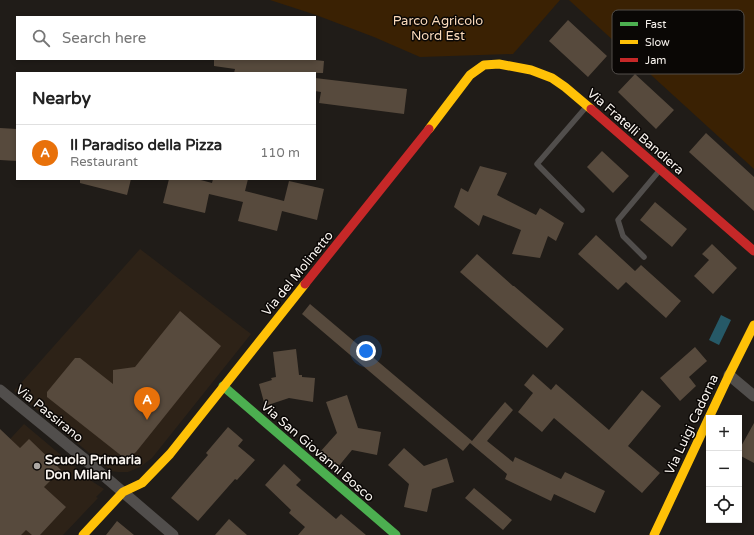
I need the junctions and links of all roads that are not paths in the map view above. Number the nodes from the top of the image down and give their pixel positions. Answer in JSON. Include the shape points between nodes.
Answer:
{"nodes":[{"id":1,"x":484,"y":65,"type":"joint"},
{"id":2,"x":587,"y":105,"type":"junction"},
{"id":3,"x":661,"y":169,"type":"junction"},
{"id":4,"x":582,"y":210,"type":"dead end"},
{"id":5,"x":754,"y":251,"type":"edge"},
{"id":6,"x":644,"y":257,"type":"dead end"},
{"id":7,"x":754,"y":325,"type":"edge"},
{"id":8,"x":729,"y":375,"type":"junction"},
{"id":9,"x":223,"y":386,"type":"junction"},
{"id":10,"x":0,"y":390,"type":"edge"},
{"id":11,"x":754,"y":396,"type":"edge"},
{"id":12,"x":123,"y":492,"type":"junction"},
{"id":13,"x":83,"y":535,"type":"edge"},
{"id":14,"x":173,"y":535,"type":"edge"},
{"id":15,"x":396,"y":535,"type":"edge"},
{"id":16,"x":654,"y":535,"type":"edge"}],
"edges":[{"from":1,"to":2,"type":"street","name":"Via Fratelli Bandiera","via":[[505,65],[531,70],[552,78]]},
{"from":1,"to":9,"type":"street","name":"Via del Molinetto","via":[[470,75]]},
{"from":2,"to":3,"type":"street","name":"Via Fratelli Bandiera"},
{"from":2,"to":4,"type":"lane","via":[[537,164]]},
{"from":3,"to":5,"type":"street","name":"Via Fratelli Bandiera"},
{"from":3,"to":6,"type":"lane","via":[[618,220],[623,236]]},
{"from":7,"to":8,"type":"street","name":"Via Luigi Cadorna"},
{"from":8,"to":11,"type":"street"},
{"from":8,"to":16,"type":"street","name":"Via Luigi Cadorna"},
{"from":9,"to":12,"type":"street","name":"Via del Molinetto","via":[[170,454],[142,483]]},
{"from":9,"to":15,"type":"street","name":"Via San Giovanni Bosco"},
{"from":10,"to":12,"type":"street","name":"Via Passirano"},
{"from":12,"to":13,"type":"street"},
{"from":12,"to":14,"type":"street","name":"Via Passirano"}]}
